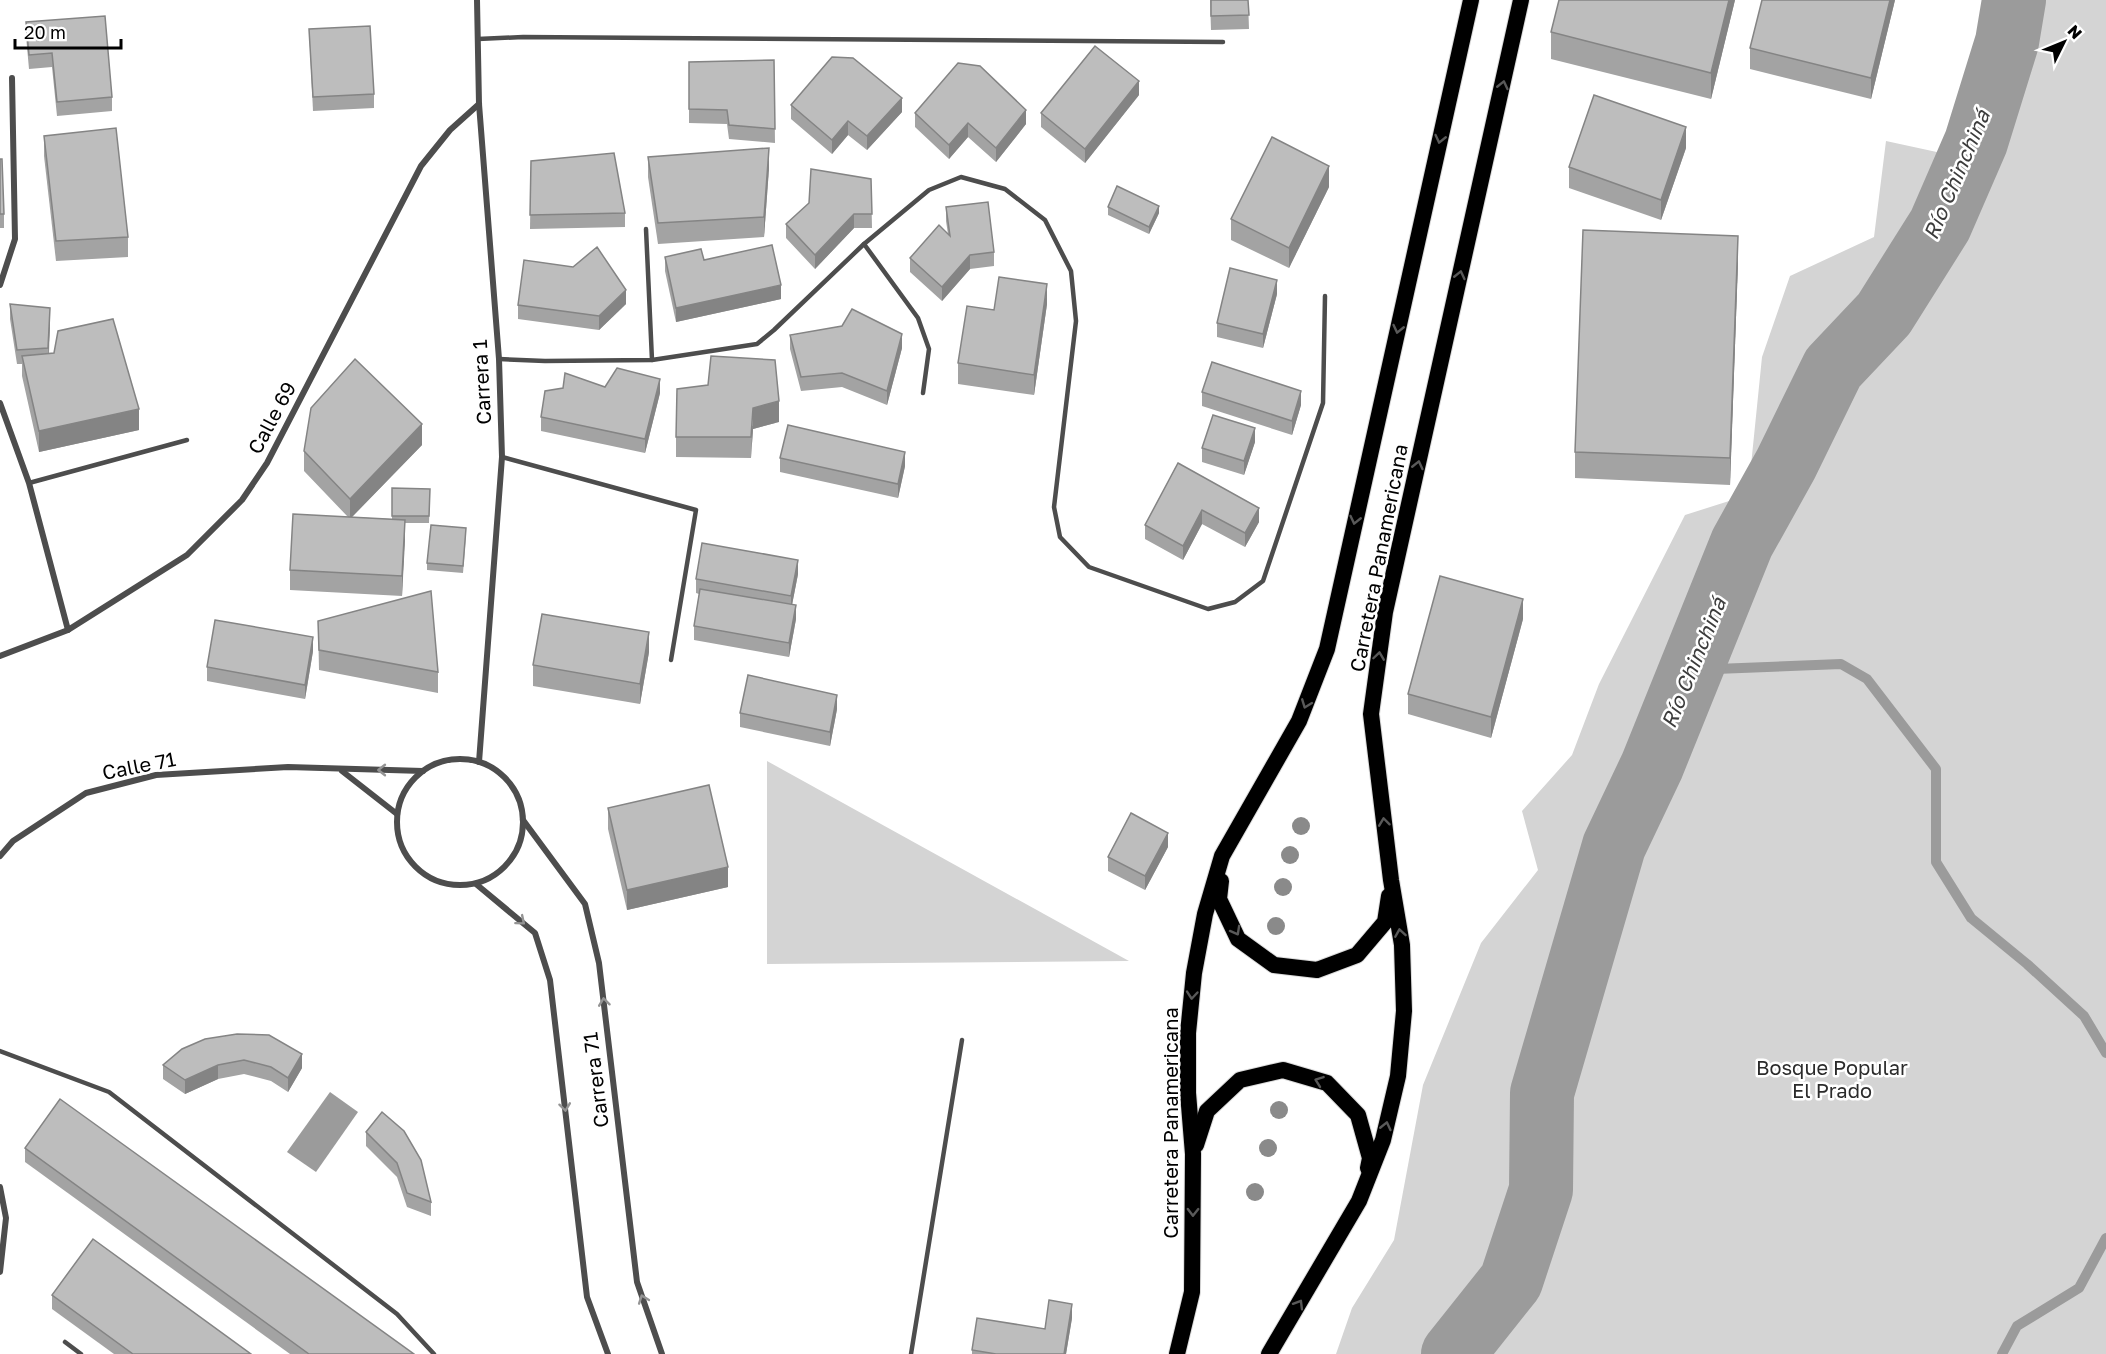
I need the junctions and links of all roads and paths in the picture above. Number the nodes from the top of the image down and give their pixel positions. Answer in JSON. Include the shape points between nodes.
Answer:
{"nodes":[{"id":1,"x":477,"y":0,"type":"edge"},
{"id":2,"x":1471,"y":0,"type":"edge"},
{"id":3,"x":1521,"y":0,"type":"edge"},
{"id":4,"x":478,"y":39,"type":"junction"},
{"id":5,"x":1223,"y":42,"type":"dead end"},
{"id":6,"x":12,"y":78,"type":"dead end"},
{"id":7,"x":479,"y":104,"type":"junction"},
{"id":8,"x":646,"y":229,"type":"dead end"},
{"id":9,"x":864,"y":244,"type":"junction"},
{"id":10,"x":0,"y":285,"type":"edge"},
{"id":11,"x":1325,"y":296,"type":"dead end"},
{"id":12,"x":499,"y":359,"type":"junction"},
{"id":13,"x":652,"y":360,"type":"junction"},
{"id":14,"x":923,"y":393,"type":"dead end"},
{"id":15,"x":0,"y":403,"type":"edge"},
{"id":16,"x":187,"y":440,"type":"dead end"},
{"id":17,"x":502,"y":456,"type":"junction"},
{"id":18,"x":29,"y":483,"type":"junction"},
{"id":19,"x":68,"y":630,"type":"junction"},
{"id":20,"x":0,"y":656,"type":"edge"},
{"id":21,"x":670,"y":660,"type":"dead end"},
{"id":22,"x":479,"y":762,"type":"junction"},
{"id":23,"x":342,"y":770,"type":"junction"},
{"id":24,"x":423,"y":771,"type":"junction"},
{"id":25,"x":397,"y":814,"type":"junction"},
{"id":26,"x":523,"y":820,"type":"junction"},
{"id":27,"x":0,"y":856,"type":"edge"},
{"id":28,"x":1222,"y":856,"type":"junction"},
{"id":29,"x":1391,"y":880,"type":"junction"},
{"id":30,"x":476,"y":884,"type":"junction"},
{"id":31,"x":962,"y":1041,"type":"dead end"},
{"id":32,"x":0,"y":1051,"type":"edge"},
{"id":33,"x":1193,"y":1154,"type":"junction"},
{"id":34,"x":0,"y":1187,"type":"edge"},
{"id":35,"x":1359,"y":1201,"type":"junction"},
{"id":36,"x":0,"y":1272,"type":"edge"},
{"id":37,"x":65,"y":1342,"type":"dead end"},
{"id":38,"x":81,"y":1354,"type":"edge"},
{"id":39,"x":434,"y":1354,"type":"edge"},
{"id":40,"x":608,"y":1354,"type":"edge"},
{"id":41,"x":662,"y":1354,"type":"edge"},
{"id":42,"x":911,"y":1354,"type":"edge"},
{"id":43,"x":1177,"y":1354,"type":"edge"},
{"id":44,"x":1269,"y":1354,"type":"edge"}],
"edges":[{"from":1,"to":4,"type":"street","name":"Carrera 1"},
{"from":2,"to":28,"type":"highway","name":"Carretera Panamericana","one_way":true,"via":[[1326,649],[1299,721]]},
{"from":29,"to":3,"type":"highway","name":"Carretera Panamericana","one_way":true,"via":[[1371,714],[1385,612]]},
{"from":4,"to":5,"type":"lane"},
{"from":4,"to":7,"type":"street","name":"Carrera 1"},
{"from":6,"to":10,"type":"street","via":[[15,239]]},
{"from":7,"to":12,"type":"street","name":"Carrera 1"},
{"from":7,"to":19,"type":"street","name":"Calle 69","via":[[450,130],[421,166],[267,463],[242,500],[187,555]]},
{"from":8,"to":13,"type":"lane"},
{"from":9,"to":11,"type":"lane","via":[[929,190],[961,177],[1005,189],[1045,220],[1071,271],[1076,321],[1054,507],[1060,537],[1089,567],[1208,609],[1235,602],[1263,580],[1323,403]]},
{"from":9,"to":13,"type":"lane","via":[[757,344]]},
{"from":9,"to":14,"type":"lane","via":[[918,318],[929,349]]},
{"from":12,"to":13,"type":"lane"},
{"from":12,"to":17,"type":"street","name":"Carrera 1"},
{"from":15,"to":18,"type":"street"},
{"from":16,"to":18,"type":"lane"},
{"from":17,"to":21,"type":"lane","via":[[696,510]]},
{"from":17,"to":22,"type":"street","name":"Carrera 1"},
{"from":18,"to":19,"type":"street"},
{"from":19,"to":20,"type":"street","name":"Calle 69"},
{"from":22,"to":24,"type":"street","via":[[441,762]]},
{"from":22,"to":26,"type":"street","via":[[497,771],[510,784]]},
{"from":24,"to":23,"type":"street","name":"Calle 71","one_way":true},
{"from":23,"to":25,"type":"street"},
{"from":23,"to":27,"type":"street","name":"Calle 71","via":[[277,768],[156,775],[86,794],[13,841]]},
{"from":24,"to":25,"type":"street","via":[[411,782]]},
{"from":25,"to":30,"type":"street","via":[[397,831],[412,864],[441,883]]},
{"from":26,"to":30,"type":"street","via":[[522,839],[515,854],[505,867]]},
{"from":41,"to":26,"type":"street","name":"Carrera 71","one_way":true,"via":[[637,1282],[599,963],[585,904]]},
{"from":28,"to":29,"type":"highway","one_way":true,"via":[[1219,899],[1238,939],[1274,965],[1317,970],[1357,955],[1385,922]]},
{"from":28,"to":33,"type":"highway","name":"Carretera Panamericana","one_way":true,"via":[[1205,914],[1188,1033]]},
{"from":35,"to":29,"type":"highway","name":"Carretera Panamericana","one_way":true,"via":[[1383,1140],[1398,1076],[1403,1022],[1402,945]]},
{"from":30,"to":40,"type":"street","name":"Carrera 71","one_way":true,"via":[[535,933],[550,980],[587,1297]]},
{"from":31,"to":42,"type":"lane"},
{"from":32,"to":39,"type":"lane","via":[[109,1092],[397,1314]]},
{"from":35,"to":33,"type":"highway","one_way":true,"via":[[1370,1158],[1358,1114],[1327,1083],[1283,1070],[1240,1080],[1207,1111]]},
{"from":33,"to":43,"type":"highway","name":"Carretera Panamericana","one_way":true,"via":[[1192,1292]]},
{"from":34,"to":36,"type":"street","via":[[6,1218]]},
{"from":44,"to":35,"type":"highway","name":"Carretera Panamericana","one_way":true},
{"from":37,"to":38,"type":"lane"}]}
